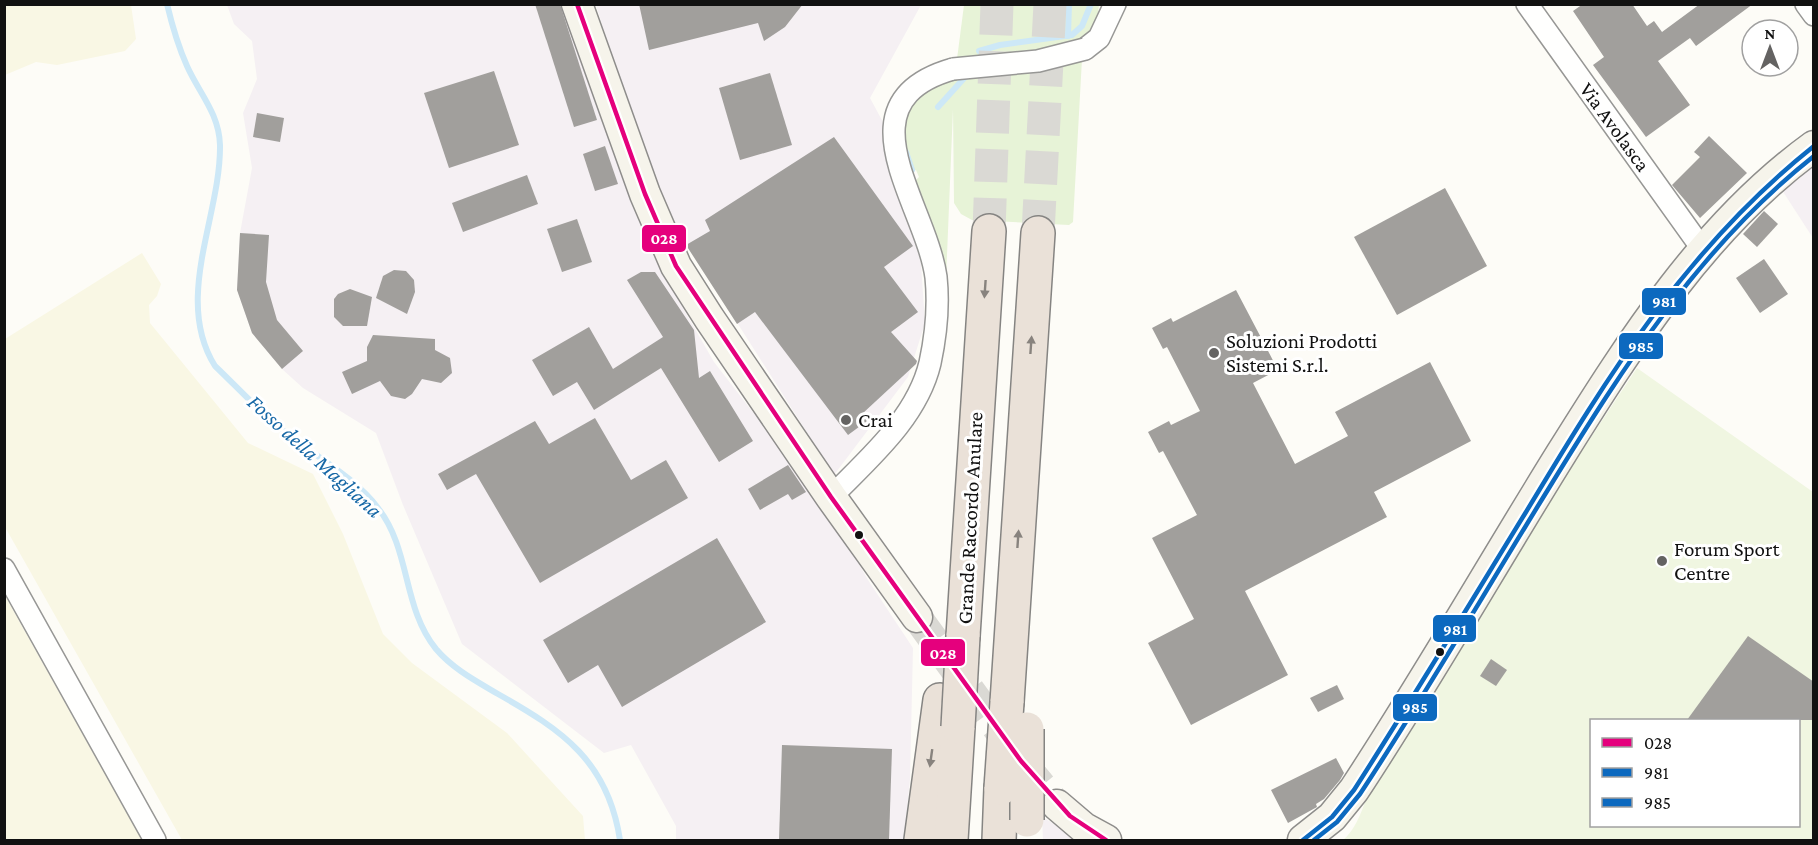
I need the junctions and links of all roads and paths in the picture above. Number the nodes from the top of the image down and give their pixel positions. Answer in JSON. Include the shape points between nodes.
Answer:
{"nodes":[{"id":1,"x":577,"y":4,"type":"edge"},
{"id":2,"x":1115,"y":4,"type":"edge"},
{"id":3,"x":1527,"y":4,"type":"edge"},
{"id":4,"x":1806,"y":4,"type":"edge"},
{"id":5,"x":1814,"y":15,"type":"edge"},
{"id":6,"x":1814,"y":146,"type":"edge"},
{"id":7,"x":989,"y":231,"type":"tunnel mouth"},
{"id":8,"x":1038,"y":233,"type":"tunnel mouth"},
{"id":9,"x":1703,"y":250,"type":"junction"},
{"id":10,"x":831,"y":497,"type":"junction"},
{"id":11,"x":4,"y":569,"type":"edge"},
{"id":12,"x":1015,"y":580,"type":"junction"},
{"id":13,"x":917,"y":617,"type":"tunnel mouth"},
{"id":14,"x":957,"y":628,"type":"junction"},
{"id":15,"x":1058,"y":806,"type":"tunnel mouth"},
{"id":16,"x":1027,"y":830,"type":"edge"},
{"id":17,"x":155,"y":840,"type":"edge"},
{"id":18,"x":921,"y":840,"type":"edge"},
{"id":19,"x":951,"y":840,"type":"edge"},
{"id":20,"x":999,"y":840,"type":"edge"},
{"id":21,"x":1106,"y":840,"type":"edge"},
{"id":22,"x":1303,"y":840,"type":"edge"}],
"edges":[{"from":1,"to":10,"type":"street","via":[[645,194],[676,266]]},
{"from":2,"to":10,"type":"street","bridge":true,"via":[[1100,38],[1085,49],[1038,61],[953,69],[909,93],[892,122],[894,149],[936,276],[937,312],[929,366],[907,413]]},
{"from":3,"to":9,"type":"street","name":"Via Avolasca"},
{"from":4,"to":5,"type":"street"},
{"from":6,"to":9,"type":"street","via":[[1779,172]]},
{"from":7,"to":14,"type":"highway","name":"Grande Raccordo Anulare","one_way":true,"via":[[971,502]]},
{"from":12,"to":8,"type":"highway","one_way":true},
{"from":9,"to":22,"type":"street","via":[[1664,298],[1594,400],[1348,798]]},
{"from":10,"to":13,"type":"street"},
{"from":11,"to":17,"type":"street"},
{"from":12,"to":16,"type":"highway","bridge":true,"via":[[1028,729]]},
{"from":12,"to":20,"type":"highway","bridge":true},
{"from":14,"to":18,"type":"highway","one_way":true,"via":[[940,700]]},
{"from":14,"to":19,"type":"highway","name":"Grande Raccordo Anulare","bridge":true,"via":[[958,727]]},
{"from":15,"to":21,"type":"street"}]}
